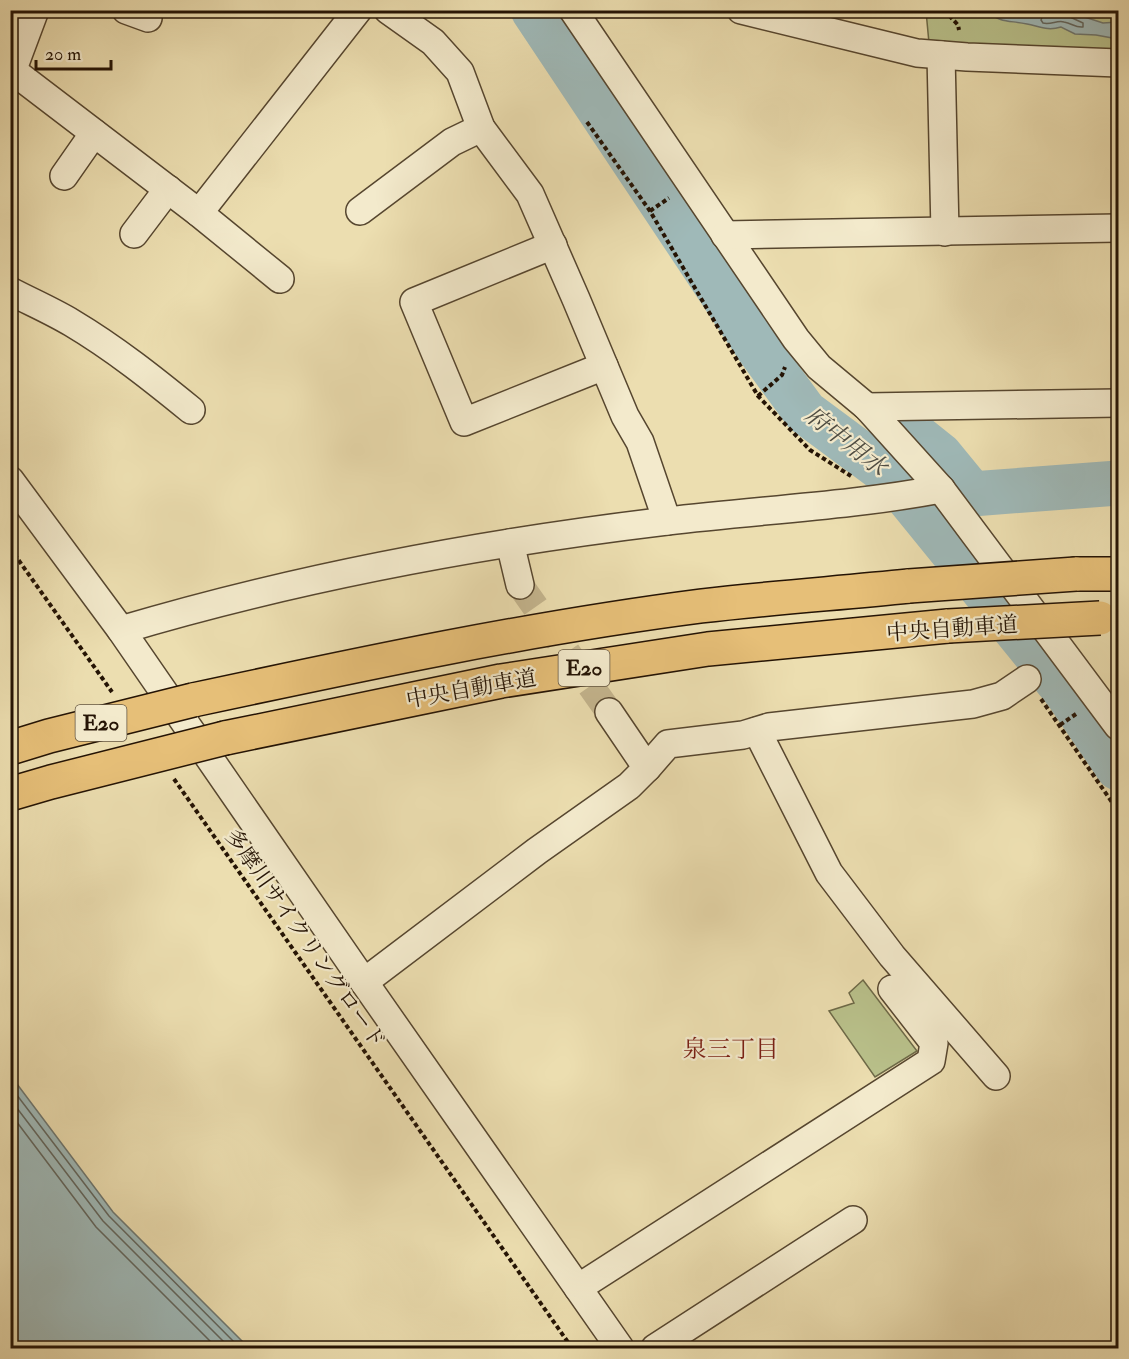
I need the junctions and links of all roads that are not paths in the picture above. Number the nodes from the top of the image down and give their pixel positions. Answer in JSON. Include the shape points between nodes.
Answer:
{"nodes":[{"id":1,"x":358,"y":10,"type":"edge"},
{"id":2,"x":388,"y":10,"type":"edge"},
{"id":3,"x":573,"y":10,"type":"edge"},
{"id":4,"x":741,"y":10,"type":"edge"},
{"id":5,"x":26,"y":15,"type":"edge"},
{"id":6,"x":941,"y":55,"type":"junction"},
{"id":7,"x":1119,"y":63,"type":"edge"},
{"id":8,"x":12,"y":74,"type":"edge"},
{"id":9,"x":481,"y":128,"type":"junction"},
{"id":10,"x":94,"y":133,"type":"junction"},
{"id":11,"x":64,"y":176,"type":"dead end"},
{"id":12,"x":168,"y":189,"type":"junction"},
{"id":13,"x":360,"y":211,"type":"dead end"},
{"id":14,"x":199,"y":213,"type":"junction"},
{"id":15,"x":1119,"y":228,"type":"edge"},
{"id":16,"x":945,"y":232,"type":"junction"},
{"id":17,"x":135,"y":234,"type":"dead end"},
{"id":18,"x":725,"y":235,"type":"junction"},
{"id":19,"x":553,"y":245,"type":"junction"},
{"id":20,"x":280,"y":279,"type":"dead end"},
{"id":21,"x":10,"y":291,"type":"edge"},
{"id":22,"x":604,"y":366,"type":"junction"},
{"id":23,"x":1119,"y":403,"type":"edge"},
{"id":24,"x":867,"y":407,"type":"junction"},
{"id":25,"x":191,"y":410,"type":"dead end"},
{"id":26,"x":10,"y":480,"type":"edge"},
{"id":27,"x":934,"y":490,"type":"junction"},
{"id":28,"x":667,"y":521,"type":"junction"},
{"id":29,"x":510,"y":543,"type":"junction"},
{"id":30,"x":1119,"y":574,"type":"edge"},
{"id":31,"x":520,"y":585,"type":"tunnel mouth"},
{"id":32,"x":1109,"y":618,"type":"edge"},
{"id":33,"x":122,"y":630,"type":"junction"},
{"id":34,"x":1027,"y":679,"type":"road end"},
{"id":35,"x":1109,"y":699,"type":"edge"},
{"id":36,"x":609,"y":712,"type":"tunnel mouth"},
{"id":37,"x":1119,"y":726,"type":"edge"},
{"id":38,"x":757,"y":731,"type":"junction"},
{"id":39,"x":10,"y":748,"type":"edge"},
{"id":40,"x":647,"y":768,"type":"junction"},
{"id":41,"x":10,"y":794,"type":"edge"},
{"id":42,"x":364,"y":982,"type":"junction"},
{"id":43,"x":892,"y":989,"type":"dead end"},
{"id":44,"x":996,"y":1076,"type":"dead end"},
{"id":45,"x":853,"y":1220,"type":"dead end"},
{"id":46,"x":578,"y":1288,"type":"junction"},
{"id":47,"x":620,"y":1348,"type":"edge"},
{"id":48,"x":655,"y":1348,"type":"edge"}],
"edges":[{"from":1,"to":14,"type":"street"},
{"from":2,"to":9,"type":"street","via":[[433,42],[460,72]]},
{"from":3,"to":18,"type":"street"},
{"from":4,"to":6,"type":"street","via":[[917,53]]},
{"from":5,"to":8,"type":"street"},
{"from":6,"to":7,"type":"street"},
{"from":6,"to":16,"type":"street"},
{"from":8,"to":10,"type":"street"},
{"from":9,"to":13,"type":"street","via":[[452,142]]},
{"from":9,"to":19,"type":"street","via":[[530,194]]},
{"from":10,"to":11,"type":"street"},
{"from":10,"to":12,"type":"street"},
{"from":12,"to":14,"type":"street"},
{"from":12,"to":17,"type":"street"},
{"from":14,"to":20,"type":"street"},
{"from":15,"to":16,"type":"street"},
{"from":16,"to":18,"type":"street"},
{"from":18,"to":24,"type":"street","via":[[819,367]]},
{"from":19,"to":22,"type":"street"},
{"from":19,"to":22,"type":"street","via":[[414,302],[464,422]]},
{"from":21,"to":25,"type":"street","via":[[98,339]]},
{"from":22,"to":28,"type":"street","via":[[640,442]]},
{"from":23,"to":24,"type":"street"},
{"from":24,"to":27,"type":"street"},
{"from":26,"to":33,"type":"street"},
{"from":27,"to":28,"type":"street"},
{"from":27,"to":35,"type":"street"},
{"from":28,"to":29,"type":"street"},
{"from":29,"to":31,"type":"street"},
{"from":29,"to":33,"type":"street","via":[[306,582]]},
{"from":30,"to":39,"type":"highway","name":"中央自動車道","number":"E20","bridge":true,"via":[[909,586],[701,606],[489,639],[193,700]]},
{"from":32,"to":41,"type":"highway","name":"中央自動車道","number":"E20","bridge":true,"via":[[948,627],[708,649],[501,681],[225,738]]},
{"from":33,"to":42,"type":"street"},
{"from":34,"to":38,"type":"street","via":[[1002,696],[973,704]]},
{"from":35,"to":37,"type":"street"},
{"from":36,"to":40,"type":"street"},
{"from":38,"to":40,"type":"street","via":[[668,744]]},
{"from":38,"to":44,"type":"street","via":[[829,873],[892,956]]},
{"from":40,"to":42,"type":"street","via":[[629,786]]},
{"from":42,"to":46,"type":"street"},
{"from":43,"to":46,"type":"street","via":[[934,1042],[931,1060]]},
{"from":45,"to":48,"type":"street"},
{"from":46,"to":47,"type":"street"}]}
